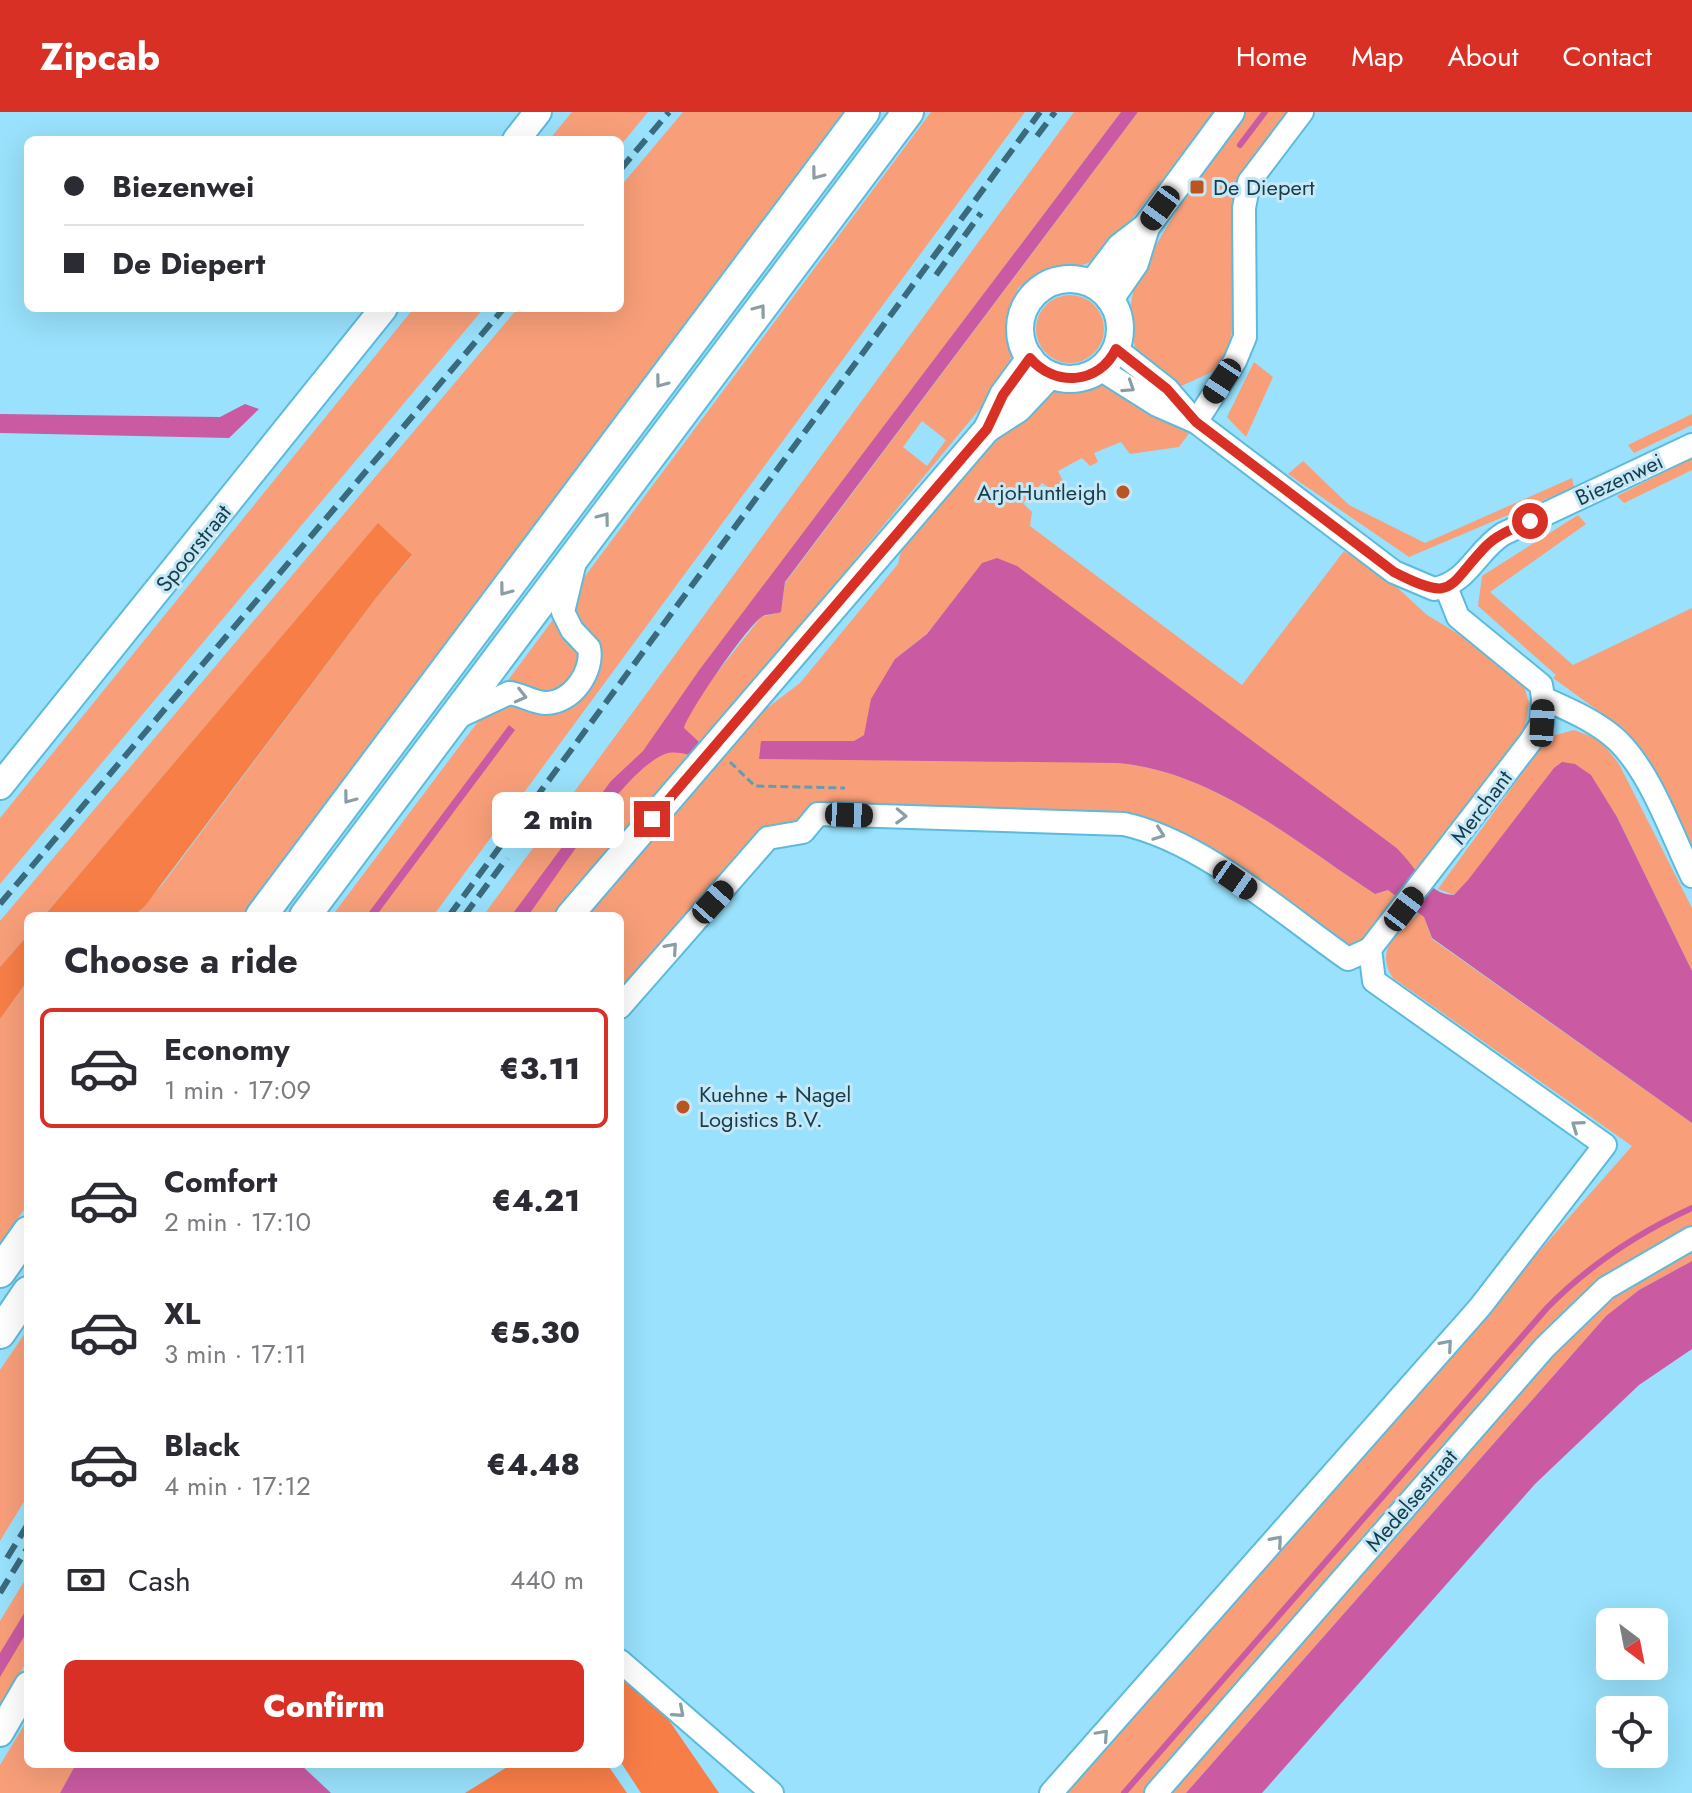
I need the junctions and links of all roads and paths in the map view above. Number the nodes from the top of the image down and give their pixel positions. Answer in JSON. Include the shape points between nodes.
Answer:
{"nodes":[{"id":1,"x":538,"y":112,"type":"edge"},
{"id":2,"x":864,"y":112,"type":"edge"},
{"id":3,"x":908,"y":112,"type":"edge"},
{"id":4,"x":1231,"y":112,"type":"edge"},
{"id":5,"x":1302,"y":112,"type":"edge"},
{"id":6,"x":519,"y":136,"type":"edge"},
{"id":7,"x":1101,"y":291,"type":"junction"},
{"id":8,"x":381,"y":312,"type":"edge"},
{"id":9,"x":1108,"y":359,"type":"junction"},
{"id":10,"x":1040,"y":366,"type":"junction"},
{"id":11,"x":1196,"y":422,"type":"junction"},
{"id":12,"x":1692,"y":445,"type":"edge"},
{"id":13,"x":579,"y":550,"type":"junction"},
{"id":14,"x":1446,"y":587,"type":"junction"},
{"id":15,"x":1543,"y":698,"type":"junction"},
{"id":16,"x":450,"y":721,"type":"junction"},
{"id":17,"x":714,"y":747,"type":"junction"},
{"id":18,"x":0,"y":786,"type":"edge"},
{"id":19,"x":845,"y":788,"type":"dead end"},
{"id":20,"x":1692,"y":876,"type":"edge"},
{"id":21,"x":264,"y":912,"type":"edge"},
{"id":22,"x":308,"y":912,"type":"edge"},
{"id":23,"x":572,"y":912,"type":"edge"},
{"id":24,"x":1370,"y":949,"type":"junction"},
{"id":25,"x":624,"y":1002,"type":"edge"},
{"id":26,"x":24,"y":1238,"type":"edge"},
{"id":27,"x":1692,"y":1238,"type":"edge"},
{"id":28,"x":0,"y":1272,"type":"edge"},
{"id":29,"x":24,"y":1298,"type":"edge"},
{"id":30,"x":0,"y":1333,"type":"edge"},
{"id":31,"x":624,"y":1664,"type":"edge"},
{"id":32,"x":24,"y":1692,"type":"edge"},
{"id":33,"x":0,"y":1733,"type":"edge"},
{"id":34,"x":772,"y":1793,"type":"edge"},
{"id":35,"x":1051,"y":1793,"type":"edge"},
{"id":36,"x":1156,"y":1793,"type":"edge"}],
"edges":[{"from":1,"to":6,"type":"main road"},
{"from":2,"to":21,"type":"highway","one_way":true},
{"from":13,"to":3,"type":"highway","one_way":true},
{"from":4,"to":7,"type":"main road","via":[[1146,227],[1120,247]]},
{"from":5,"to":11,"type":"street","via":[[1249,182],[1244,208],[1245,337]]},
{"from":7,"to":9,"type":"main road","via":[[1120,323]]},
{"from":7,"to":10,"type":"main road","via":[[1076,279],[1060,280],[1032,297],[1020,328]]},
{"from":8,"to":18,"type":"main road","name":"Spoorstraat"},
{"from":9,"to":10,"type":"main road","via":[[1076,379]]},
{"from":9,"to":11,"type":"street","via":[[1157,405]]},
{"from":10,"to":17,"type":"main road","via":[[1018,409],[987,429]]},
{"from":11,"to":14,"type":"street","via":[[1394,572],[1427,587]]},
{"from":12,"to":14,"type":"street","name":"Biezenwei","via":[[1503,534],[1483,549],[1463,577]]},
{"from":13,"to":16,"type":"highway"},
{"from":16,"to":13,"type":"street","one_way":true,"via":[[499,695],[557,700],[584,677],[590,666],[589,648],[563,612]]},
{"from":14,"to":15,"type":"street","via":[[1458,617],[1541,685]]},
{"from":15,"to":20,"type":"street","via":[[1594,722],[1619,742],[1642,774]]},
{"from":15,"to":24,"type":"street","name":"Merchant","via":[[1542,723],[1530,742]]},
{"from":16,"to":22,"type":"highway"},
{"from":17,"to":19,"type":"path","via":[[755,786]]},
{"from":17,"to":23,"type":"main road"},
{"from":25,"to":24,"type":"street","one_way":true,"via":[[768,838],[803,832],[818,814],[1142,828],[1190,848],[1348,959]]},
{"from":35,"to":24,"type":"street","one_way":true,"via":[[1480,1307],[1605,1145],[1374,981]]},
{"from":26,"to":28,"type":"highway"},
{"from":27,"to":36,"type":"street","name":"Medelsestraat","via":[[1606,1288],[1545,1347]]},
{"from":29,"to":30,"type":"highway"},
{"from":31,"to":34,"type":"street","one_way":true},
{"from":32,"to":33,"type":"main road"}]}
